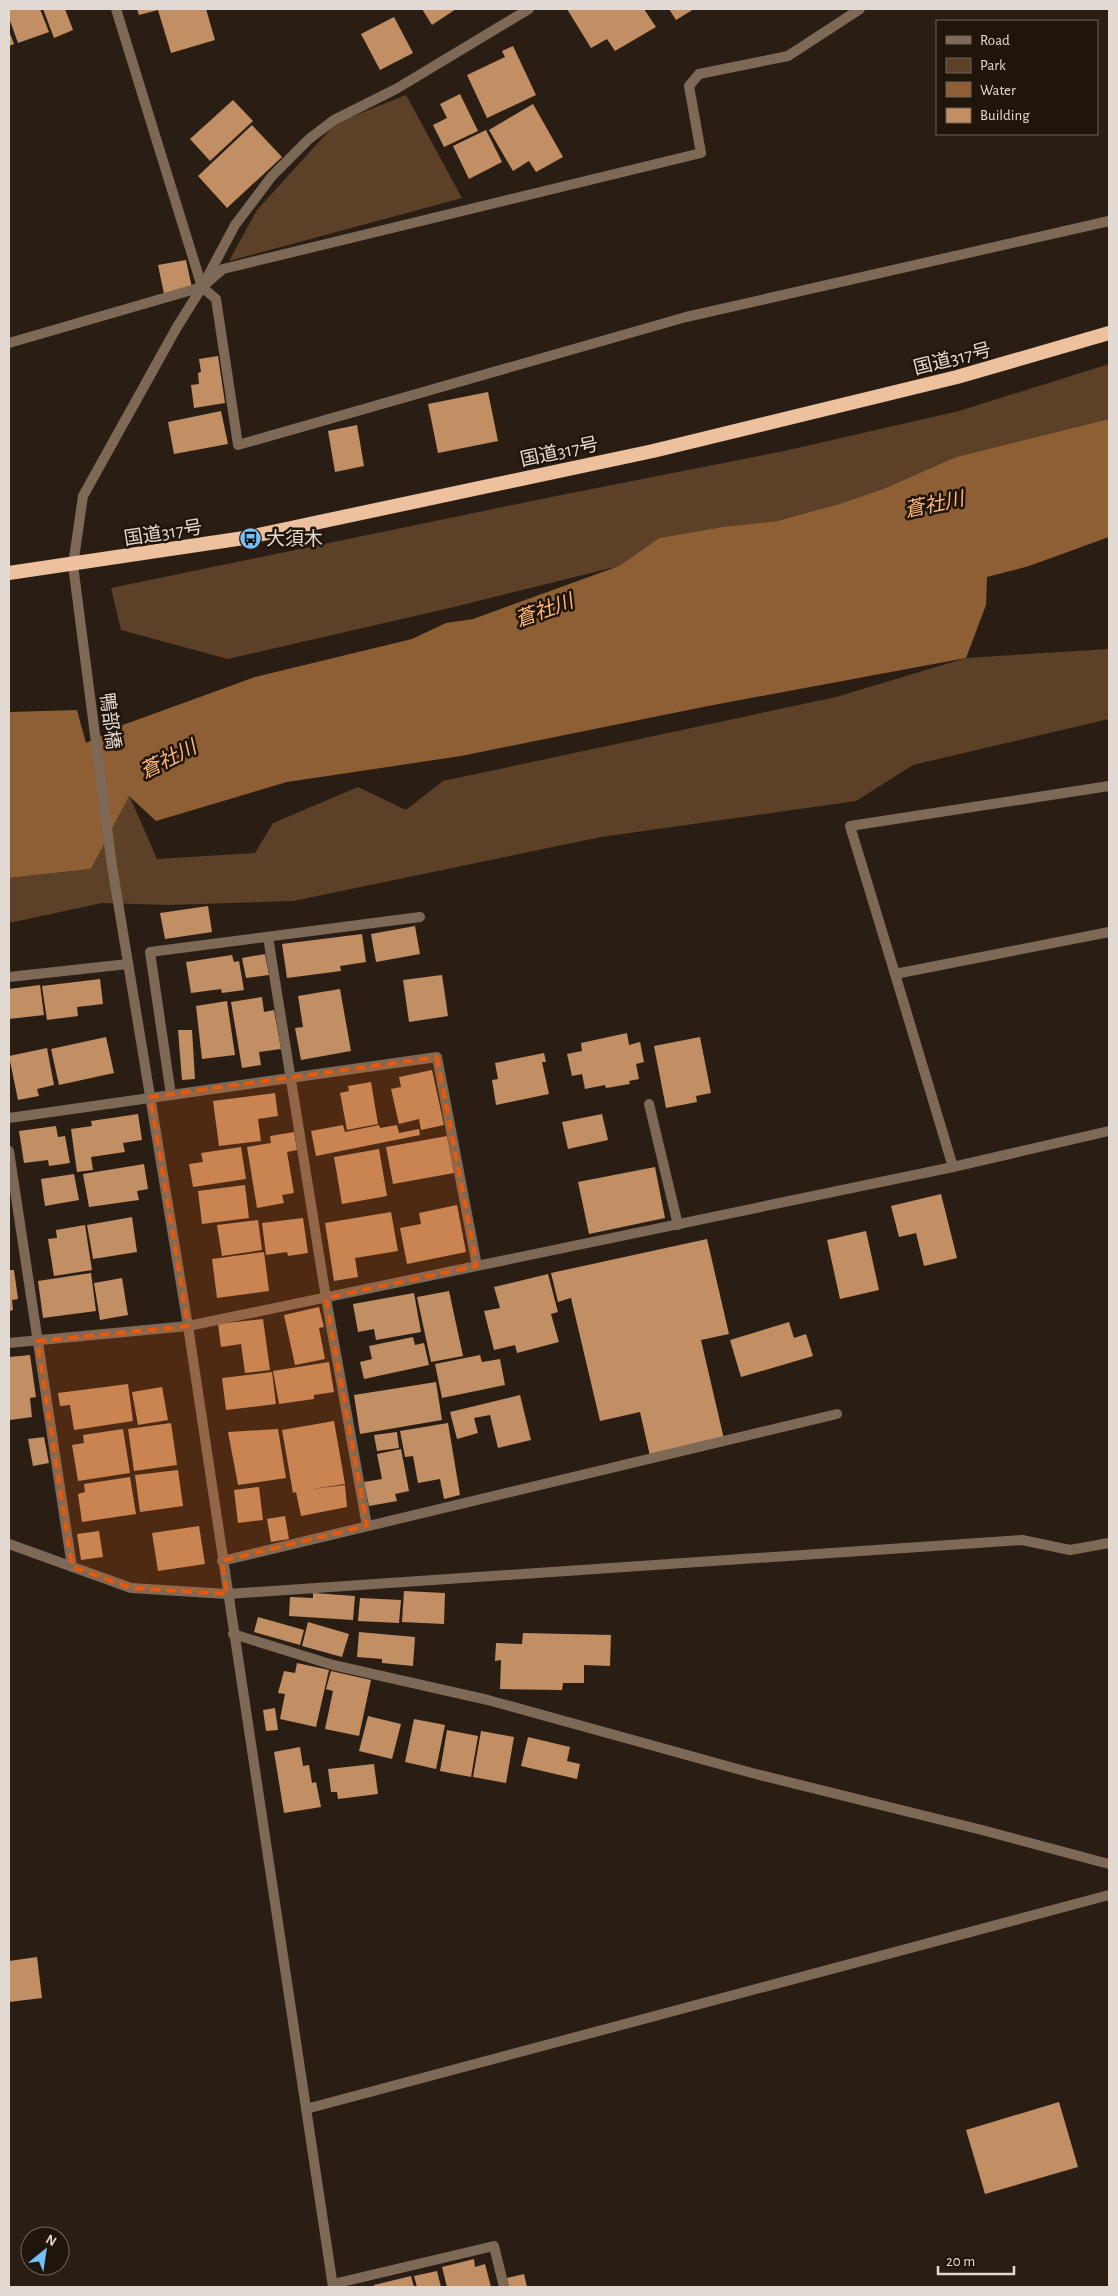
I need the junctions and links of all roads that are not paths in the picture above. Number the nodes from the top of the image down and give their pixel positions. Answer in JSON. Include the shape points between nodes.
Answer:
{"nodes":[{"id":1,"x":116,"y":9,"type":"edge"},
{"id":2,"x":530,"y":9,"type":"edge"},
{"id":3,"x":860,"y":9,"type":"edge"},
{"id":4,"x":1109,"y":220,"type":"edge"},
{"id":5,"x":202,"y":287,"type":"junction"},
{"id":6,"x":1109,"y":333,"type":"edge"},
{"id":7,"x":9,"y":343,"type":"edge"},
{"id":8,"x":73,"y":565,"type":"junction"},
{"id":9,"x":9,"y":573,"type":"edge"},
{"id":10,"x":1109,"y":786,"type":"edge"},
{"id":11,"x":420,"y":917,"type":"dead end"},
{"id":12,"x":1109,"y":932,"type":"edge"},
{"id":13,"x":268,"y":937,"type":"junction"},
{"id":14,"x":128,"y":964,"type":"junction"},
{"id":15,"x":895,"y":974,"type":"junction"},
{"id":16,"x":9,"y":977,"type":"edge"},
{"id":17,"x":290,"y":1078,"type":"junction"},
{"id":18,"x":171,"y":1095,"type":"junction"},
{"id":19,"x":150,"y":1097,"type":"junction"},
{"id":20,"x":649,"y":1104,"type":"dead end"},
{"id":21,"x":9,"y":1118,"type":"edge"},
{"id":22,"x":1109,"y":1131,"type":"edge"},
{"id":23,"x":9,"y":1151,"type":"edge"},
{"id":24,"x":954,"y":1167,"type":"junction"},
{"id":25,"x":678,"y":1225,"type":"junction"},
{"id":26,"x":477,"y":1266,"type":"junction"},
{"id":27,"x":326,"y":1298,"type":"junction"},
{"id":28,"x":188,"y":1326,"type":"junction"},
{"id":29,"x":37,"y":1341,"type":"junction"},
{"id":30,"x":9,"y":1343,"type":"edge"},
{"id":31,"x":837,"y":1414,"type":"dead end"},
{"id":32,"x":366,"y":1526,"type":"junction"},
{"id":33,"x":1109,"y":1543,"type":"edge"},
{"id":34,"x":9,"y":1544,"type":"edge"},
{"id":35,"x":222,"y":1561,"type":"junction"},
{"id":36,"x":72,"y":1567,"type":"junction"},
{"id":37,"x":227,"y":1594,"type":"junction"},
{"id":38,"x":233,"y":1634,"type":"junction"},
{"id":39,"x":1109,"y":1864,"type":"edge"},
{"id":40,"x":1109,"y":1895,"type":"edge"},
{"id":41,"x":306,"y":2109,"type":"junction"},
{"id":42,"x":333,"y":2286,"type":"edge"},
{"id":43,"x":504,"y":2287,"type":"edge"}],
"edges":[{"from":1,"to":5,"type":"street"},
{"from":2,"to":5,"type":"street","via":[[396,89],[334,120],[309,139],[272,176],[235,224]]},
{"from":3,"to":5,"type":"street","via":[[788,56],[700,74],[689,86],[701,153],[223,269]]},
{"from":4,"to":5,"type":"street","via":[[686,317],[238,445],[216,299]]},
{"from":5,"to":7,"type":"street"},
{"from":5,"to":8,"type":"street","name":"鴨部橋","via":[[83,496]]},
{"from":6,"to":8,"type":"highway","name":"国道317号","via":[[957,377],[653,451],[244,538]]},
{"from":8,"to":9,"type":"highway","name":"国道317号"},
{"from":8,"to":14,"type":"street","name":"鴨部橋"},
{"from":10,"to":15,"type":"street","via":[[850,826]]},
{"from":11,"to":13,"type":"street"},
{"from":12,"to":15,"type":"street"},
{"from":13,"to":17,"type":"street"},
{"from":13,"to":18,"type":"street","via":[[150,952]]},
{"from":14,"to":16,"type":"street"},
{"from":14,"to":19,"type":"street","name":"鴨部橋"},
{"from":15,"to":24,"type":"street"},
{"from":17,"to":18,"type":"street"},
{"from":17,"to":26,"type":"street","via":[[437,1057]]},
{"from":17,"to":27,"type":"street"},
{"from":18,"to":19,"type":"street"},
{"from":19,"to":21,"type":"street"},
{"from":19,"to":28,"type":"street","name":"鴨部橋"},
{"from":20,"to":25,"type":"street"},
{"from":22,"to":24,"type":"street"},
{"from":23,"to":29,"type":"street"},
{"from":24,"to":25,"type":"street"},
{"from":25,"to":26,"type":"street"},
{"from":26,"to":27,"type":"street"},
{"from":27,"to":28,"type":"street"},
{"from":27,"to":32,"type":"street"},
{"from":28,"to":29,"type":"street"},
{"from":28,"to":35,"type":"street","name":"鴨部橋"},
{"from":29,"to":30,"type":"street"},
{"from":29,"to":36,"type":"street"},
{"from":31,"to":32,"type":"street"},
{"from":32,"to":35,"type":"street"},
{"from":33,"to":37,"type":"street","via":[[1070,1550],[1022,1540]]},
{"from":34,"to":36,"type":"street"},
{"from":35,"to":37,"type":"street","name":"鴨部橋"},
{"from":36,"to":37,"type":"street","via":[[131,1588]]},
{"from":37,"to":38,"type":"street","name":"鴨部橋"},
{"from":38,"to":39,"type":"street","via":[[333,1665],[488,1700],[752,1774]]},
{"from":38,"to":41,"type":"street","name":"鴨部橋"},
{"from":40,"to":41,"type":"street"},
{"from":41,"to":42,"type":"street","name":"鴨部橋"},
{"from":42,"to":43,"type":"street","via":[[494,2246]]}]}
